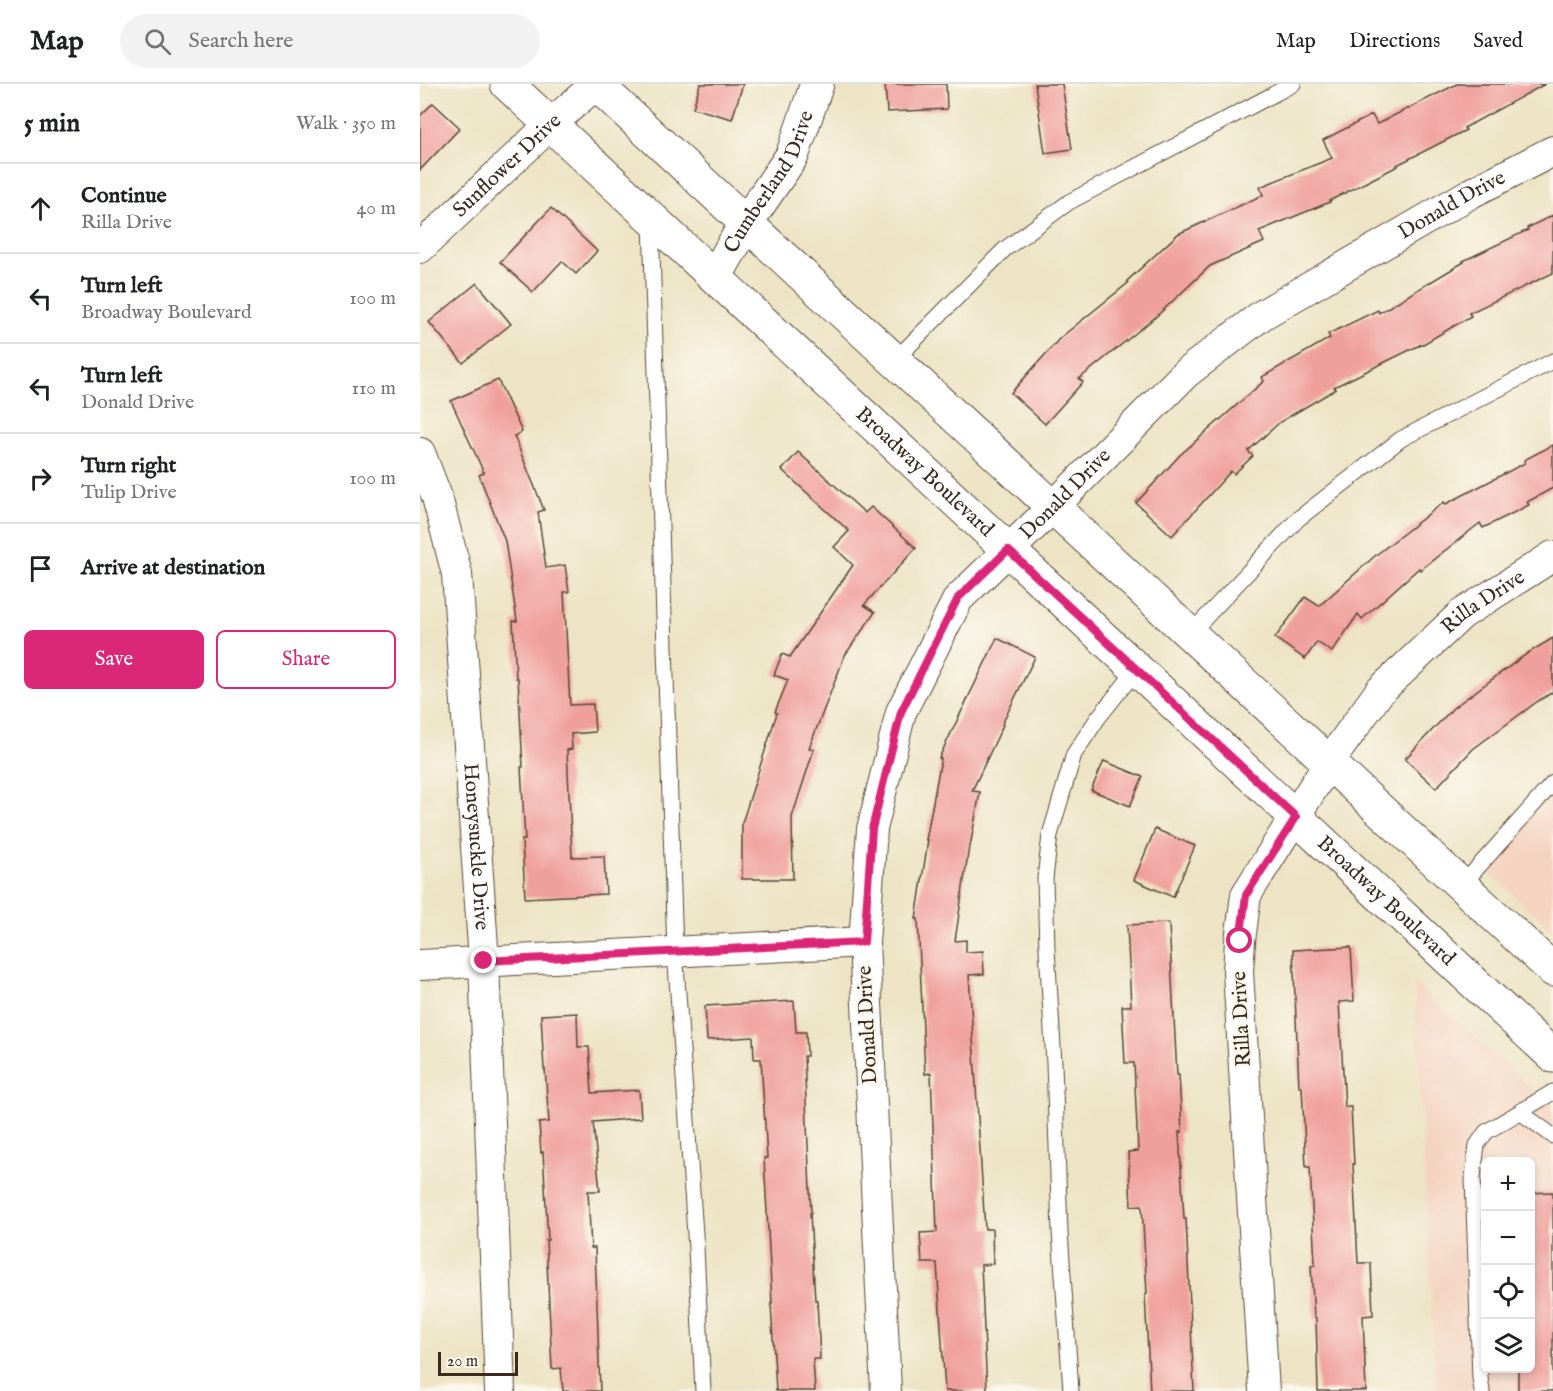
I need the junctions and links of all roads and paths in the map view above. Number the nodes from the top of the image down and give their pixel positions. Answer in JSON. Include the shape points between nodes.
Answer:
{"nodes":[{"id":1,"x":507,"y":84,"type":"edge"},
{"id":2,"x":596,"y":84,"type":"edge"},
{"id":3,"x":817,"y":84,"type":"edge"},
{"id":4,"x":1293,"y":84,"type":"edge"},
{"id":5,"x":551,"y":124,"type":"junction"},
{"id":6,"x":1553,"y":152,"type":"edge"},
{"id":7,"x":651,"y":218,"type":"junction"},
{"id":8,"x":746,"y":223,"type":"junction"},
{"id":9,"x":420,"y":248,"type":"edge"},
{"id":10,"x":715,"y":277,"type":"junction"},
{"id":11,"x":895,"y":360,"type":"junction"},
{"id":12,"x":1553,"y":361,"type":"edge"},
{"id":13,"x":420,"y":453,"type":"edge"},
{"id":14,"x":1053,"y":507,"type":"junction"},
{"id":15,"x":1008,"y":550,"type":"junction"},
{"id":16,"x":1553,"y":556,"type":"edge"},
{"id":17,"x":1190,"y":634,"type":"junction"},
{"id":18,"x":1137,"y":669,"type":"junction"},
{"id":19,"x":1329,"y":762,"type":"junction"},
{"id":20,"x":1553,"y":783,"type":"edge"},
{"id":21,"x":1296,"y":817,"type":"junction"},
{"id":22,"x":1462,"y":885,"type":"junction"},
{"id":23,"x":864,"y":942,"type":"junction"},
{"id":24,"x":675,"y":951,"type":"junction"},
{"id":25,"x":484,"y":961,"type":"junction"},
{"id":26,"x":420,"y":965,"type":"edge"},
{"id":27,"x":1553,"y":970,"type":"edge"},
{"id":28,"x":1553,"y":1056,"type":"edge"},
{"id":29,"x":1553,"y":1092,"type":"edge"},
{"id":30,"x":1520,"y":1112,"type":"junction"},
{"id":31,"x":1553,"y":1136,"type":"edge"},
{"id":32,"x":500,"y":1391,"type":"edge"},
{"id":33,"x":703,"y":1391,"type":"edge"},
{"id":34,"x":886,"y":1391,"type":"edge"},
{"id":35,"x":1071,"y":1391,"type":"edge"},
{"id":36,"x":1264,"y":1391,"type":"edge"},
{"id":37,"x":1482,"y":1391,"type":"edge"}],
"edges":[{"from":1,"to":5,"type":"main road","name":"Broadway Boulevard"},
{"from":2,"to":5,"type":"street","name":"Sunflower Drive"},
{"from":2,"to":8,"type":"main road"},
{"from":3,"to":8,"type":"main road","name":"Cumberland Drive","via":[[792,156]]},
{"from":4,"to":11,"type":"lane","via":[[1069,202],[1005,249]]},
{"from":5,"to":7,"type":"main road","name":"Broadway Boulevard"},
{"from":5,"to":9,"type":"street","name":"Sunflower Drive"},
{"from":6,"to":14,"type":"street","name":"Donald Drive","via":[[1471,193],[1262,315],[1186,373]]},
{"from":7,"to":10,"type":"main road","name":"Broadway Boulevard"},
{"from":7,"to":24,"type":"lane"},
{"from":8,"to":10,"type":"main road","name":"Cumberland Drive"},
{"from":8,"to":11,"type":"main road"},
{"from":10,"to":15,"type":"main road","name":"Broadway Boulevard"},
{"from":11,"to":14,"type":"main road"},
{"from":12,"to":17,"type":"lane","via":[[1401,439],[1298,519]]},
{"from":13,"to":25,"type":"street","name":"Honeysuckle Drive","via":[[437,497],[457,574]]},
{"from":14,"to":15,"type":"street","name":"Donald Drive"},
{"from":14,"to":17,"type":"main road"},
{"from":15,"to":18,"type":"main road","name":"Broadway Boulevard"},
{"from":15,"to":23,"type":"street","name":"Donald Drive","via":[[958,598],[901,712],[872,829]]},
{"from":16,"to":19,"type":"street","name":"Rilla Drive","via":[[1462,614],[1380,691]]},
{"from":17,"to":19,"type":"main road"},
{"from":18,"to":21,"type":"main road","name":"Broadway Boulevard"},
{"from":18,"to":35,"type":"lane","via":[[1074,754],[1050,835],[1045,879]]},
{"from":19,"to":21,"type":"street","name":"Rilla Drive"},
{"from":19,"to":22,"type":"main road"},
{"from":20,"to":22,"type":"lane"},
{"from":21,"to":28,"type":"main road","name":"Broadway Boulevard"},
{"from":21,"to":36,"type":"street","name":"Rilla Drive","via":[[1246,895],[1238,972]]},
{"from":22,"to":27,"type":"main road"},
{"from":23,"to":24,"type":"street"},
{"from":23,"to":34,"type":"street","name":"Donald Drive"},
{"from":24,"to":25,"type":"street"},
{"from":24,"to":33,"type":"lane"},
{"from":25,"to":26,"type":"street"},
{"from":25,"to":32,"type":"street","name":"Honeysuckle Drive"},
{"from":29,"to":30,"type":"lane"},
{"from":30,"to":31,"type":"lane"},
{"from":30,"to":37,"type":"lane","via":[[1486,1132],[1477,1145],[1473,1178]]}]}
